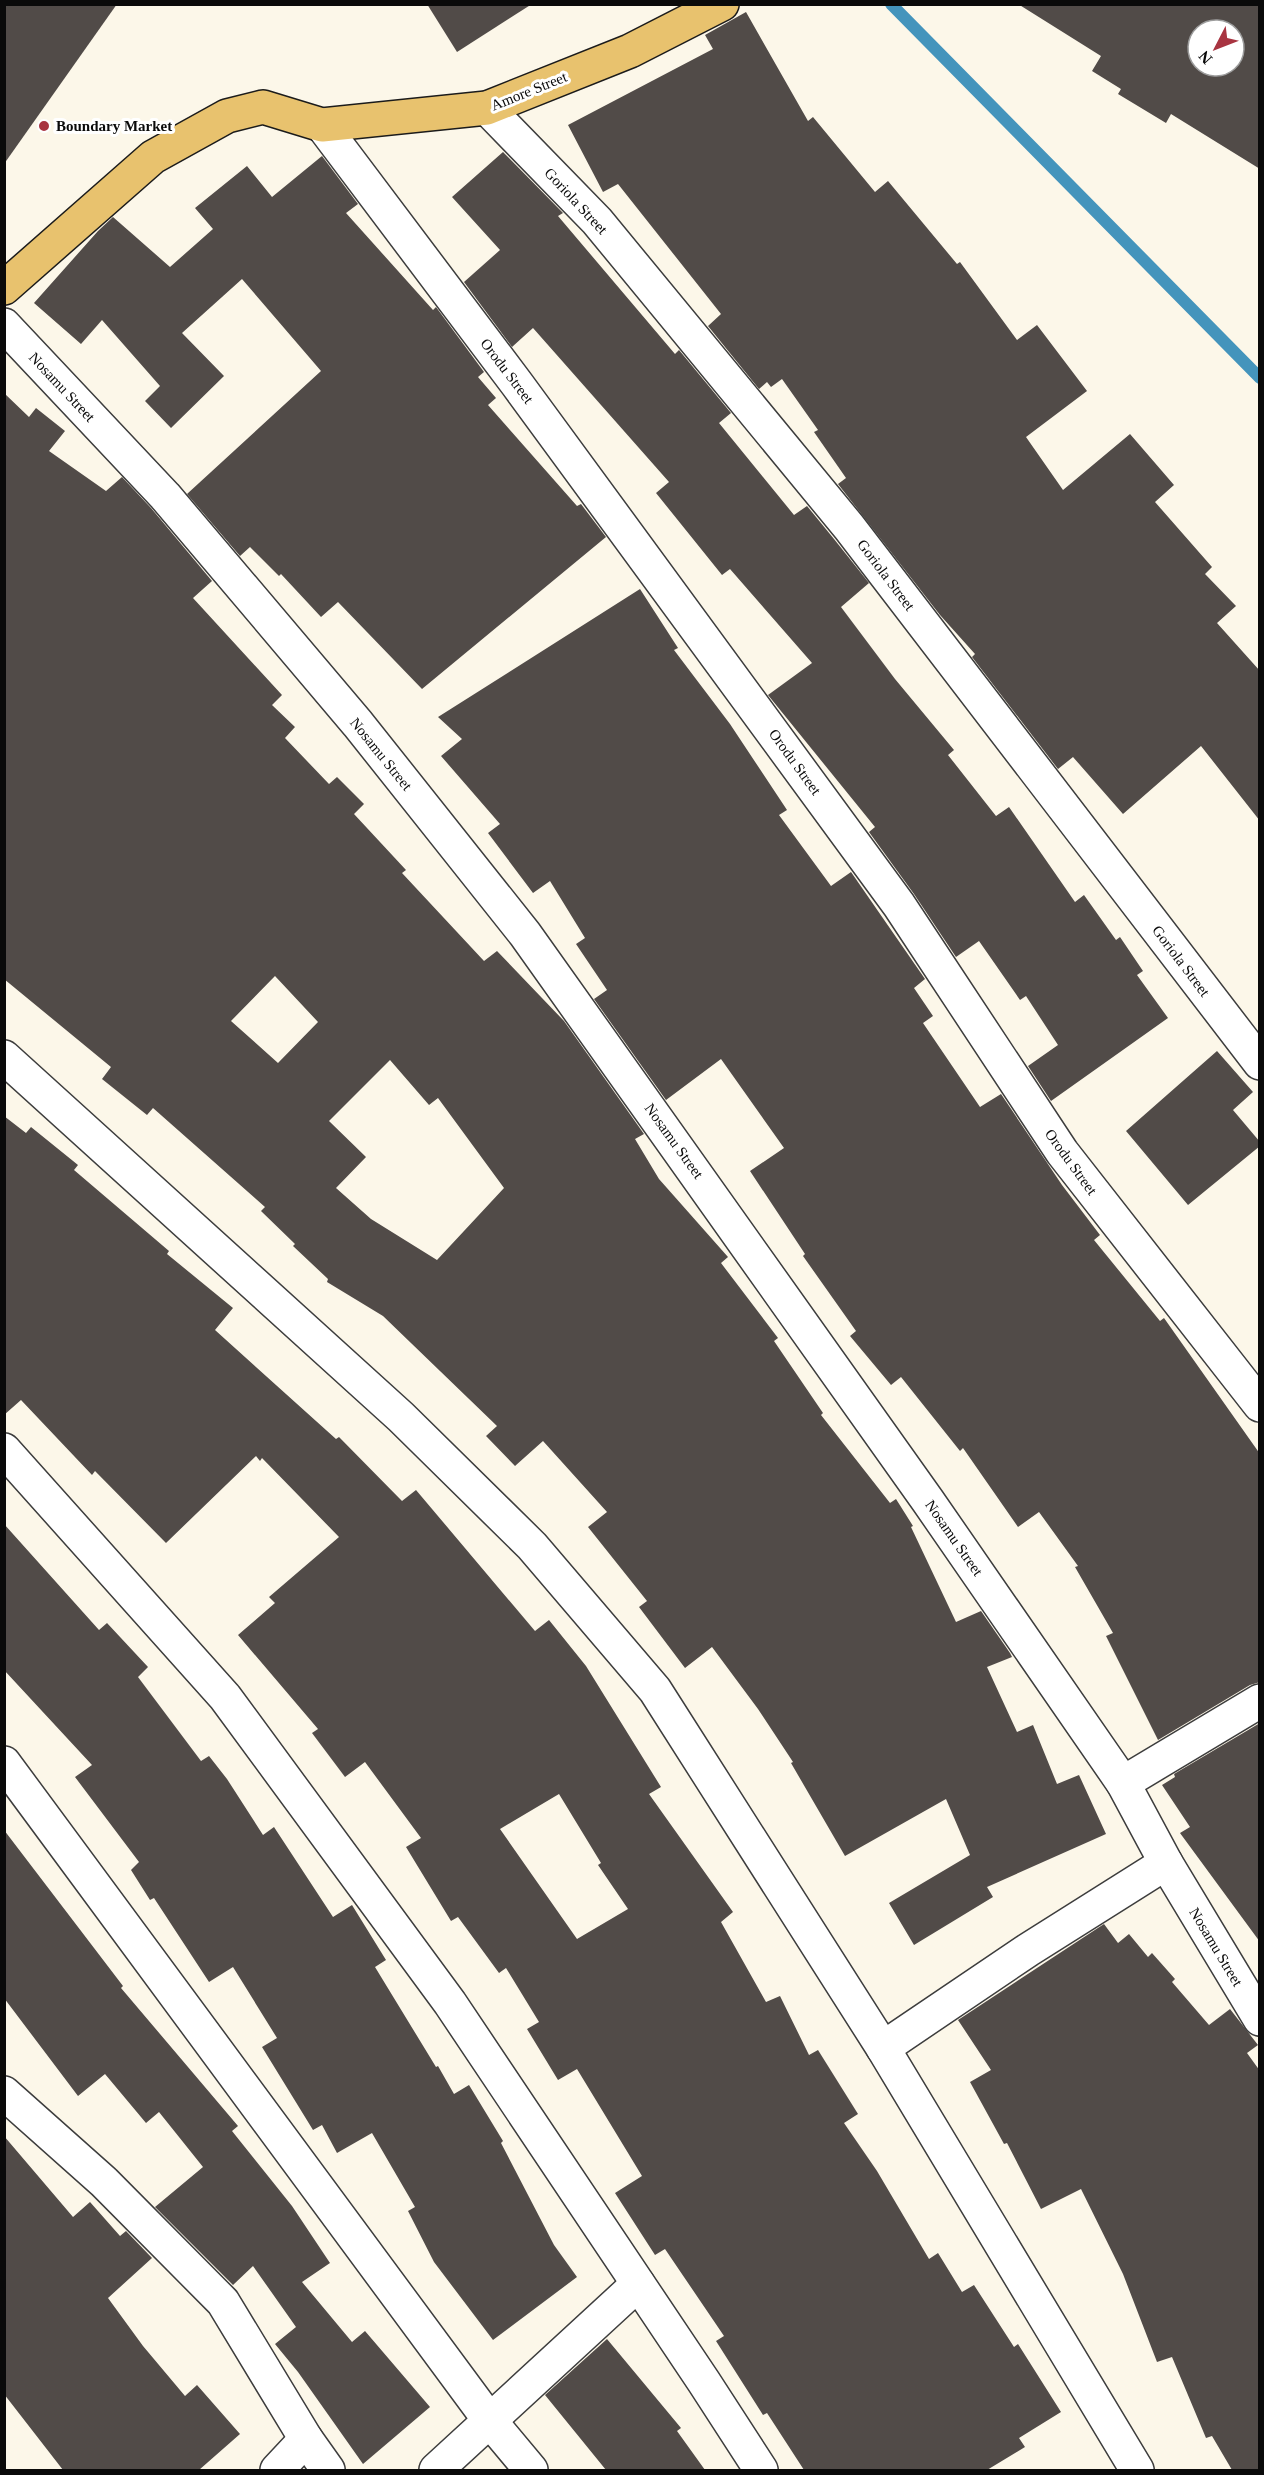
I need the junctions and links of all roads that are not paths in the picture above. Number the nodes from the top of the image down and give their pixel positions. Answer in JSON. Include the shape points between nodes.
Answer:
{"nodes":[{"id":1,"x":722,"y":4,"type":"edge"},
{"id":2,"x":487,"y":108,"type":"junction"},
{"id":3,"x":322,"y":125,"type":"junction"},
{"id":4,"x":4,"y":288,"type":"edge"},
{"id":5,"x":4,"y":326,"type":"edge"},
{"id":6,"x":4,"y":1057,"type":"edge"},
{"id":7,"x":1260,"y":1063,"type":"edge"},
{"id":8,"x":1260,"y":1405,"type":"edge"},
{"id":9,"x":4,"y":1450,"type":"edge"},
{"id":10,"x":1260,"y":1701,"type":"edge"},
{"id":11,"x":4,"y":1762,"type":"edge"},
{"id":12,"x":1122,"y":1783,"type":"junction"},
{"id":13,"x":1166,"y":1863,"type":"junction"},
{"id":14,"x":1260,"y":2019,"type":"edge"},
{"id":15,"x":883,"y":2048,"type":"junction"},
{"id":16,"x":4,"y":2093,"type":"edge"},
{"id":17,"x":638,"y":2284,"type":"junction"},
{"id":18,"x":490,"y":2421,"type":"junction"},
{"id":19,"x":306,"y":2439,"type":"junction"},
{"id":20,"x":277,"y":2470,"type":"edge"},
{"id":21,"x":328,"y":2470,"type":"edge"},
{"id":22,"x":436,"y":2470,"type":"edge"},
{"id":23,"x":531,"y":2470,"type":"edge"},
{"id":24,"x":760,"y":2470,"type":"edge"},
{"id":25,"x":1137,"y":2470,"type":"edge"}],
"edges":[{"from":1,"to":2,"type":"main road","name":"Amore Street","via":[[630,51]]},
{"from":2,"to":3,"type":"main road","name":"Amore Street"},
{"from":2,"to":7,"type":"street","name":"Goriola Street","via":[[597,220],[849,526]]},
{"from":3,"to":4,"type":"main road","via":[[263,107],[227,116],[153,157]]},
{"from":3,"to":8,"type":"street","name":"Orodu Street","via":[[518,384],[899,904],[1062,1152]]},
{"from":5,"to":12,"type":"street","name":"Nosamu Street","via":[[165,496],[358,724],[525,934],[928,1501]]},
{"from":6,"to":15,"type":"street","via":[[401,1417],[532,1546],[655,1690]]},
{"from":9,"to":17,"type":"street","via":[[225,1697],[450,2003]]},
{"from":10,"to":12,"type":"street"},
{"from":11,"to":18,"type":"street"},
{"from":12,"to":13,"type":"street","name":"Nosamu Street"},
{"from":13,"to":14,"type":"street","name":"Nosamu Street"},
{"from":13,"to":15,"type":"street"},
{"from":15,"to":25,"type":"street"},
{"from":16,"to":19,"type":"street","via":[[104,2182],[223,2302]]},
{"from":17,"to":18,"type":"street"},
{"from":17,"to":24,"type":"street"},
{"from":18,"to":22,"type":"street"},
{"from":18,"to":23,"type":"street"},
{"from":19,"to":20,"type":"street"},
{"from":19,"to":21,"type":"street"}]}
